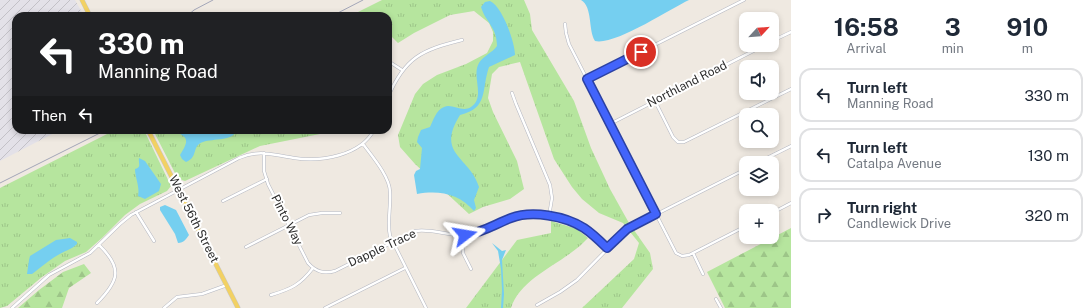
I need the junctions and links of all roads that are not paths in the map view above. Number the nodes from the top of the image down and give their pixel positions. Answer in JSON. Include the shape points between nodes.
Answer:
{"nodes":[{"id":1,"x":82,"y":0,"type":"edge"},
{"id":2,"x":744,"y":0,"type":"edge"},
{"id":3,"x":88,"y":12,"type":"edge"},
{"id":4,"x":566,"y":24,"type":"dead end"},
{"id":5,"x":791,"y":32,"type":"edge"},
{"id":6,"x":779,"y":38,"type":"edge"},
{"id":7,"x":462,"y":40,"type":"dead end"},
{"id":8,"x":751,"y":52,"type":"edge"},
{"id":9,"x":392,"y":64,"type":"edge"},
{"id":10,"x":402,"y":70,"type":"junction"},
{"id":11,"x":587,"y":79,"type":"junction"},
{"id":12,"x":392,"y":88,"type":"edge"},
{"id":13,"x":791,"y":89,"type":"edge"},
{"id":14,"x":512,"y":92,"type":"dead end"},
{"id":15,"x":655,"y":101,"type":"junction"},
{"id":16,"x":610,"y":124,"type":"junction"},
{"id":17,"x":150,"y":134,"type":"edge"},
{"id":18,"x":371,"y":134,"type":"edge"},
{"id":19,"x":363,"y":144,"type":"junction"},
{"id":20,"x":791,"y":146,"type":"edge"},
{"id":21,"x":264,"y":153,"type":"junction"},
{"id":22,"x":771,"y":156,"type":"edge"},
{"id":23,"x":739,"y":172,"type":"edge"},
{"id":24,"x":267,"y":179,"type":"junction"},
{"id":25,"x":179,"y":189,"type":"junction"},
{"id":26,"x":223,"y":201,"type":"dead end"},
{"id":27,"x":791,"y":203,"type":"edge"},
{"id":28,"x":779,"y":209,"type":"edge"},
{"id":29,"x":136,"y":212,"type":"junction"},
{"id":30,"x":340,"y":213,"type":"dead end"},
{"id":31,"x":656,"y":214,"type":"junction"},
{"id":32,"x":550,"y":216,"type":"junction"},
{"id":33,"x":289,"y":225,"type":"junction"},
{"id":34,"x":739,"y":230,"type":"edge"},
{"id":35,"x":462,"y":236,"type":"junction"},
{"id":36,"x":154,"y":241,"type":"dead end"},
{"id":37,"x":393,"y":242,"type":"junction"},
{"id":38,"x":99,"y":245,"type":"junction"},
{"id":39,"x":246,"y":247,"type":"dead end"},
{"id":40,"x":607,"y":248,"type":"junction"},
{"id":41,"x":693,"y":253,"type":"junction"},
{"id":42,"x":313,"y":268,"type":"junction"},
{"id":43,"x":405,"y":268,"type":"junction"},
{"id":44,"x":471,"y":269,"type":"dead end"},
{"id":45,"x":703,"y":274,"type":"dead end"},
{"id":46,"x":227,"y":285,"type":"junction"},
{"id":47,"x":271,"y":295,"type":"dead end"},
{"id":48,"x":716,"y":299,"type":"dead end"},
{"id":49,"x":97,"y":303,"type":"dead end"},
{"id":50,"x":537,"y":305,"type":"dead end"},
{"id":51,"x":166,"y":307,"type":"edge"},
{"id":52,"x":12,"y":308,"type":"edge"},
{"id":53,"x":238,"y":308,"type":"edge"},
{"id":54,"x":325,"y":308,"type":"edge"},
{"id":55,"x":426,"y":308,"type":"edge"},
{"id":56,"x":721,"y":308,"type":"edge"}],
"edges":[{"from":1,"to":3,"type":"main road"},
{"from":2,"to":11,"type":"street"},
{"from":4,"to":11,"type":"street","via":[[569,44]]},
{"from":5,"to":6,"type":"street"},
{"from":7,"to":10,"type":"street","via":[[424,54]]},
{"from":8,"to":15,"type":"street","name":"Northland Road"},
{"from":9,"to":10,"type":"street"},
{"from":10,"to":12,"type":"street"},
{"from":11,"to":16,"type":"street"},
{"from":13,"to":15,"type":"street","via":[[688,141],[681,142],[676,140]]},
{"from":14,"to":32,"type":"street","via":[[550,185]]},
{"from":15,"to":16,"type":"street","name":"Northland Road"},
{"from":16,"to":31,"type":"street"},
{"from":17,"to":25,"type":"main road","name":"West 56th Street"},
{"from":18,"to":19,"type":"street"},
{"from":19,"to":21,"type":"street","via":[[346,153],[316,159]]},
{"from":19,"to":37,"type":"street","via":[[389,183],[389,230]]},
{"from":20,"to":22,"type":"street"},
{"from":21,"to":24,"type":"street","name":"Pinto Way"},
{"from":21,"to":25,"type":"street","via":[[239,158]]},
{"from":23,"to":31,"type":"street"},
{"from":24,"to":26,"type":"street"},
{"from":24,"to":33,"type":"street","name":"Pinto Way"},
{"from":25,"to":29,"type":"street"},
{"from":25,"to":46,"type":"main road","name":"West 56th Street"},
{"from":27,"to":28,"type":"street"},
{"from":29,"to":36,"type":"street"},
{"from":29,"to":38,"type":"street"},
{"from":30,"to":33,"type":"street","via":[[322,212]]},
{"from":31,"to":40,"type":"street","via":[[627,229]]},
{"from":31,"to":41,"type":"street","via":[[678,254],[684,256]]},
{"from":32,"to":35,"type":"street","name":"Dapple Trace","via":[[517,216],[482,232]]},
{"from":32,"to":40,"type":"street","name":"Dapple Trace","via":[[580,226]]},
{"from":33,"to":39,"type":"street"},
{"from":33,"to":42,"type":"street","name":"Pinto Way"},
{"from":34,"to":41,"type":"street"},
{"from":35,"to":37,"type":"street","name":"Dapple Trace","via":[[422,230]]},
{"from":35,"to":44,"type":"street","via":[[463,253]]},
{"from":37,"to":42,"type":"street","name":"Dapple Trace","via":[[334,271],[324,272]]},
{"from":37,"to":43,"type":"street"},
{"from":38,"to":49,"type":"street","via":[[111,259],[115,275],[112,287]]},
{"from":38,"to":52,"type":"street","via":[[87,256],[49,275]]},
{"from":40,"to":50,"type":"street","via":[[586,272]]},
{"from":41,"to":45,"type":"street"},
{"from":42,"to":47,"type":"street","via":[[298,285]]},
{"from":43,"to":54,"type":"street"},
{"from":43,"to":55,"type":"street"},
{"from":46,"to":51,"type":"street","via":[[202,294],[178,296]]},
{"from":46,"to":53,"type":"main road","name":"West 56th Street"},
{"from":48,"to":56,"type":"street"}]}
